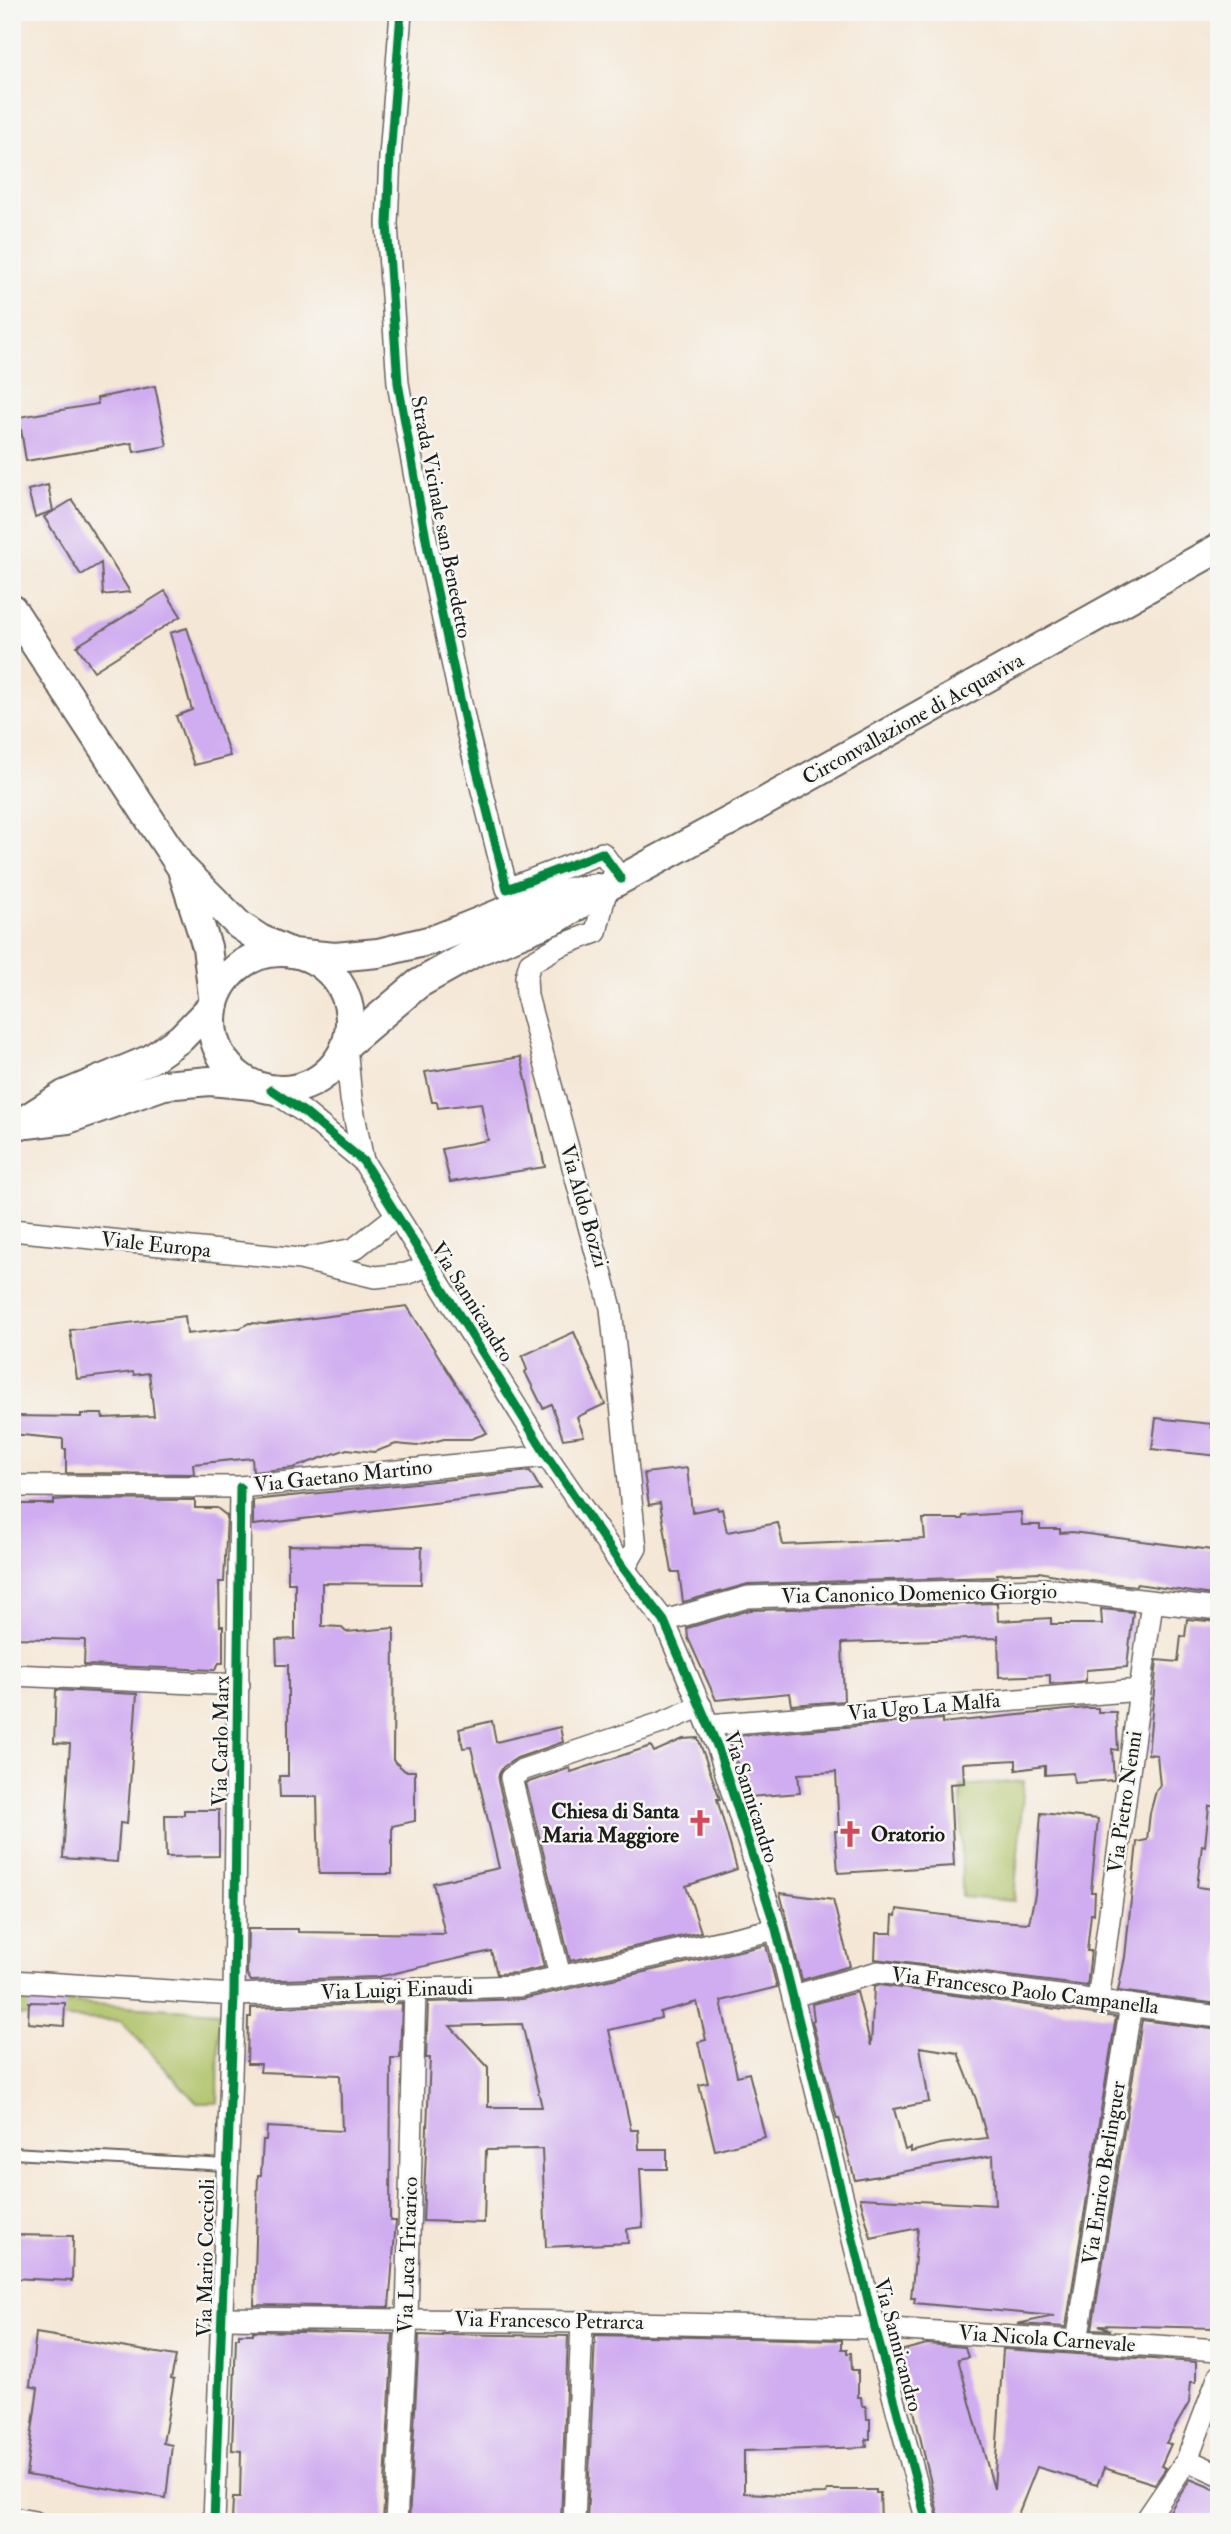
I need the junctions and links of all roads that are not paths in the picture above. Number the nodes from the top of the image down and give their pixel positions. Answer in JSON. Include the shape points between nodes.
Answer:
{"nodes":[{"id":1,"x":401,"y":12,"type":"edge"},
{"id":2,"x":1219,"y":548,"type":"edge"},
{"id":3,"x":12,"y":609,"type":"edge"},
{"id":4,"x":181,"y":867,"type":"junction"},
{"id":5,"x":614,"y":883,"type":"junction"},
{"id":6,"x":292,"y":953,"type":"junction"},
{"id":7,"x":214,"y":1004,"type":"junction"},
{"id":8,"x":346,"y":1045,"type":"junction"},
{"id":9,"x":263,"y":1088,"type":"junction"},
{"id":10,"x":15,"y":1127,"type":"edge"},
{"id":11,"x":363,"y":1161,"type":"junction"},
{"id":12,"x":396,"y":1216,"type":"junction"},
{"id":13,"x":12,"y":1230,"type":"edge"},
{"id":14,"x":300,"y":1259,"type":"junction"},
{"id":15,"x":428,"y":1266,"type":"junction"},
{"id":16,"x":547,"y":1456,"type":"junction"},
{"id":17,"x":12,"y":1486,"type":"edge"},
{"id":18,"x":240,"y":1487,"type":"junction"},
{"id":19,"x":624,"y":1569,"type":"junction"},
{"id":20,"x":1152,"y":1602,"type":"junction"},
{"id":21,"x":1219,"y":1609,"type":"edge"},
{"id":22,"x":664,"y":1621,"type":"junction"},
{"id":23,"x":12,"y":1675,"type":"edge"},
{"id":24,"x":239,"y":1685,"type":"junction"},
{"id":25,"x":1140,"y":1690,"type":"junction"},
{"id":26,"x":704,"y":1716,"type":"junction"},
{"id":27,"x":776,"y":1929,"type":"junction"},
{"id":28,"x":560,"y":1976,"type":"junction"},
{"id":29,"x":12,"y":1982,"type":"edge"},
{"id":30,"x":415,"y":1988,"type":"junction"},
{"id":31,"x":234,"y":1995,"type":"junction"},
{"id":32,"x":793,"y":1996,"type":"junction"},
{"id":33,"x":1098,"y":2001,"type":"junction"},
{"id":34,"x":1131,"y":2005,"type":"junction"},
{"id":35,"x":1219,"y":2017,"type":"edge"},
{"id":36,"x":12,"y":2153,"type":"edge"},
{"id":37,"x":226,"y":2165,"type":"junction"},
{"id":38,"x":223,"y":2318,"type":"junction"},
{"id":39,"x":407,"y":2319,"type":"junction"},
{"id":40,"x":582,"y":2322,"type":"junction"},
{"id":41,"x":875,"y":2328,"type":"junction"},
{"id":42,"x":1077,"y":2341,"type":"junction"},
{"id":43,"x":1219,"y":2350,"type":"edge"},
{"id":44,"x":1219,"y":2377,"type":"edge"},
{"id":45,"x":1187,"y":2460,"type":"junction"},
{"id":46,"x":1219,"y":2474,"type":"edge"},
{"id":47,"x":12,"y":2518,"type":"edge"},
{"id":48,"x":35,"y":2522,"type":"edge"},
{"id":49,"x":214,"y":2522,"type":"edge"},
{"id":50,"x":396,"y":2522,"type":"edge"},
{"id":51,"x":574,"y":2522,"type":"edge"},
{"id":52,"x":927,"y":2522,"type":"edge"},
{"id":53,"x":1145,"y":2522,"type":"edge"}],
"edges":[{"from":1,"to":5,"type":"street","name":"Strada Vicinale san Benedetto","via":[[387,224],[398,383],[428,550],[474,758],[507,889],[602,853]]},
{"from":2,"to":5,"type":"main road","name":"Circonvallazione di Acquaviva"},
{"from":3,"to":4,"type":"main road"},
{"from":4,"to":6,"type":"main road","via":[[239,925]]},
{"from":4,"to":7,"type":"main road","via":[[207,947]]},
{"from":5,"to":6,"type":"main road","via":[[546,895],[436,939],[378,953],[335,957]]},
{"from":5,"to":8,"type":"main road","name":"Circonvallazione di Acquaviva","via":[[558,918],[475,952],[418,984]]},
{"from":5,"to":19,"type":"street","name":"Via Aldo Bozzi","via":[[596,932],[530,963],[526,977],[527,996],[611,1308],[636,1548]]},
{"from":6,"to":7,"type":"main road","via":[[271,953],[235,970]]},
{"from":6,"to":8,"type":"main road","via":[[328,970],[341,986],[351,1026]]},
{"from":7,"to":9,"type":"main road","via":[[215,1043],[224,1061],[237,1075]]},
{"from":7,"to":10,"type":"main road","via":[[181,1038],[151,1059],[64,1095]]},
{"from":8,"to":9,"type":"main road","via":[[335,1066],[317,1081],[295,1090]]},
{"from":8,"to":11,"type":"street"},
{"from":9,"to":10,"type":"main road","via":[[210,1081],[164,1084],[68,1119]]},
{"from":9,"to":11,"type":"street","via":[[304,1112]]},
{"from":11,"to":12,"type":"street","name":"Via Sannicandro"},
{"from":12,"to":14,"type":"street","name":"Viale Europa","via":[[354,1249]]},
{"from":12,"to":15,"type":"street","name":"Via Sannicandro"},
{"from":13,"to":14,"type":"street","name":"Viale Europa"},
{"from":14,"to":15,"type":"street","name":"Viale Europa","via":[[375,1277]]},
{"from":15,"to":16,"type":"street","name":"Via Sannicandro"},
{"from":16,"to":18,"type":"street","name":"Via Gaetano Martino"},
{"from":16,"to":19,"type":"street","name":"Via Sannicandro"},
{"from":17,"to":18,"type":"street","name":"Via Gaetano Martino"},
{"from":18,"to":24,"type":"street","name":"Via Carlo Marx"},
{"from":19,"to":22,"type":"street","name":"Via Sannicandro"},
{"from":20,"to":21,"type":"street","name":"Via Canonico Domenico Giorgio"},
{"from":20,"to":22,"type":"street","name":"Via Canonico Domenico Giorgio","via":[[1045,1589],[748,1597]]},
{"from":20,"to":25,"type":"street","name":"Via Pietro Nenni"},
{"from":22,"to":26,"type":"street","name":"Via Sannicandro"},
{"from":23,"to":24,"type":"street"},
{"from":24,"to":31,"type":"street","name":"Via Carlo Marx"},
{"from":25,"to":26,"type":"street","name":"Via Ugo La Malfa"},
{"from":25,"to":33,"type":"street","name":"Via Pietro Nenni"},
{"from":26,"to":27,"type":"street","name":"Via Sannicandro"},
{"from":26,"to":28,"type":"street","name":"Via Ugo La Malfa","via":[[664,1722],[522,1770],[511,1778]]},
{"from":27,"to":28,"type":"street","name":"Via Luigi Einaudi"},
{"from":27,"to":32,"type":"street","name":"Via Sannicandro"},
{"from":28,"to":30,"type":"street","name":"Via Luigi Einaudi","via":[[519,1986]]},
{"from":29,"to":31,"type":"street","name":"Via Luigi Einaudi"},
{"from":30,"to":31,"type":"street","name":"Via Luigi Einaudi"},
{"from":30,"to":39,"type":"street","name":"Via Luca Tricarico"},
{"from":31,"to":37,"type":"street","name":"Via Mario Coccioli"},
{"from":32,"to":33,"type":"street","name":"Via Francesco Paolo Campanella","via":[[878,1972]]},
{"from":32,"to":41,"type":"street","name":"Via Sannicandro"},
{"from":33,"to":34,"type":"street","name":"Via Francesco Paolo Campanella"},
{"from":34,"to":35,"type":"street","name":"Via Francesco Paolo Campanella"},
{"from":34,"to":42,"type":"street","name":"Via Enrico Berlinguer"},
{"from":36,"to":37,"type":"lane"},
{"from":37,"to":38,"type":"street","name":"Via Mario Coccioli"},
{"from":38,"to":39,"type":"street","name":"Via Francesco Petrarca"},
{"from":38,"to":49,"type":"street","name":"Via Mario Coccioli"},
{"from":39,"to":40,"type":"street","name":"Via Francesco Petrarca"},
{"from":39,"to":50,"type":"street","name":"Via Luca Tricarico"},
{"from":40,"to":41,"type":"street","name":"Via Francesco Petrarca"},
{"from":40,"to":51,"type":"street"},
{"from":41,"to":42,"type":"street","name":"Via Nicola Carnevale"},
{"from":41,"to":52,"type":"street","name":"Via Sannicandro"},
{"from":42,"to":43,"type":"street","name":"Via Nicola Carnevale"},
{"from":44,"to":45,"type":"street"},
{"from":45,"to":46,"type":"street"},
{"from":45,"to":53,"type":"street"},
{"from":47,"to":48,"type":"street"}]}
